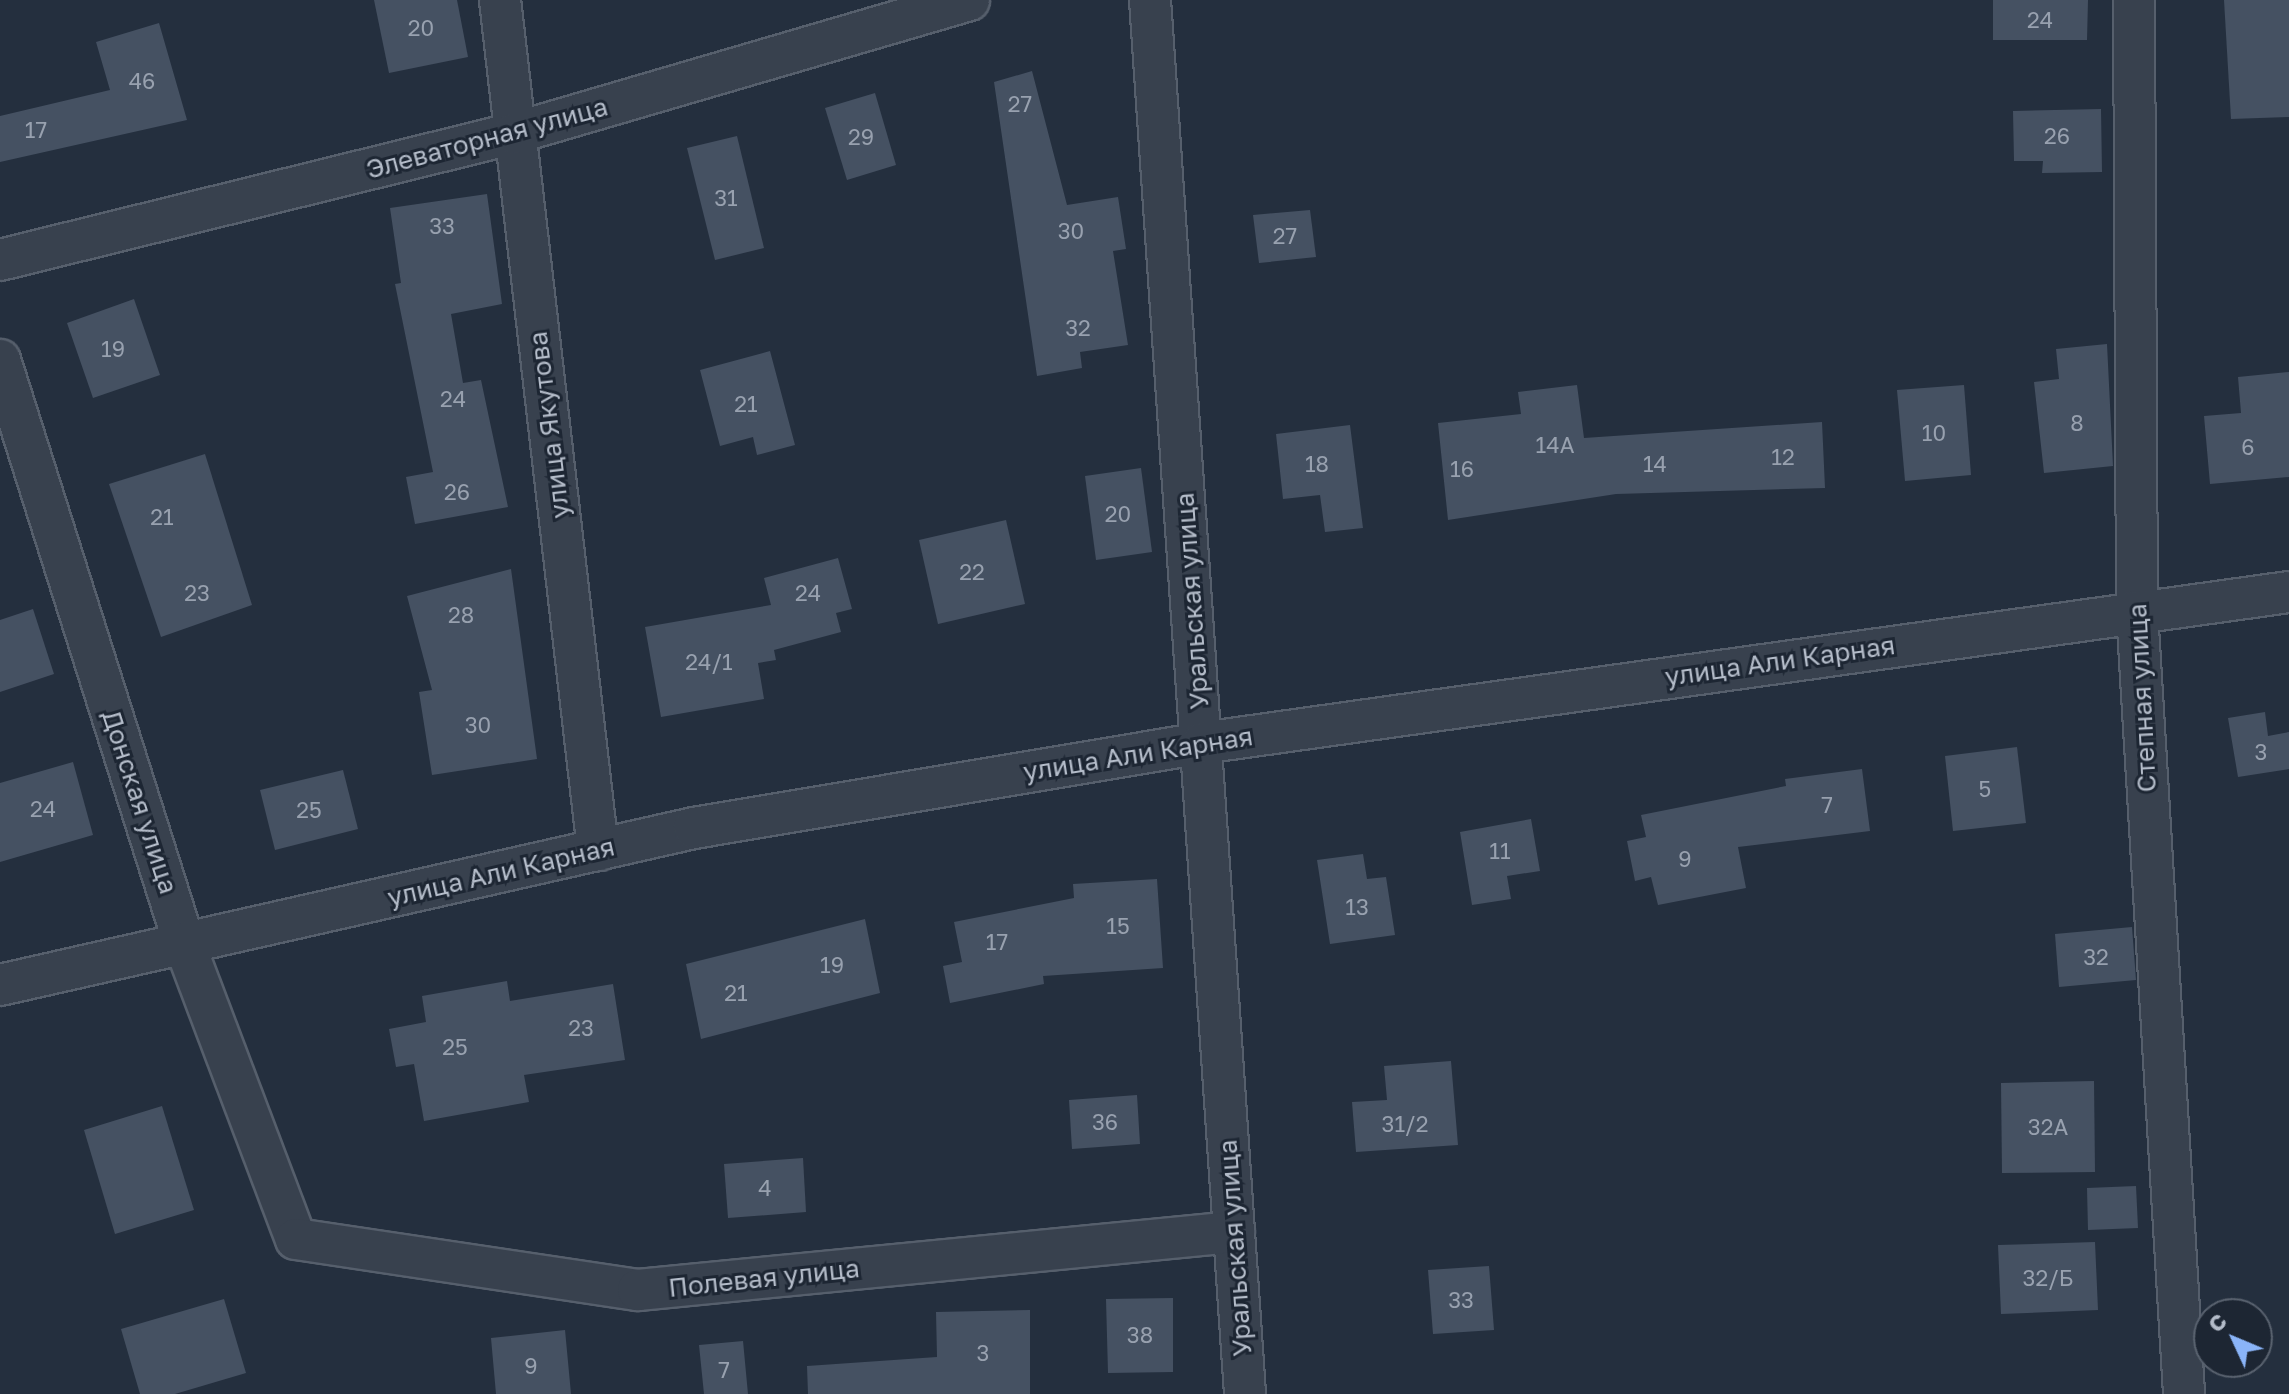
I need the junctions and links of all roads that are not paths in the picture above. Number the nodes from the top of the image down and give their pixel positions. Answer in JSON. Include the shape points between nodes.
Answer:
{"nodes":[{"id":1,"x":500,"y":0,"type":"edge"},
{"id":2,"x":969,"y":0,"type":"edge"},
{"id":3,"x":1150,"y":0,"type":"edge"},
{"id":4,"x":2134,"y":0,"type":"edge"},
{"id":5,"x":515,"y":133,"type":"junction"},
{"id":6,"x":0,"y":260,"type":"edge"},
{"id":7,"x":0,"y":360,"type":"edge"},
{"id":8,"x":2289,"y":592,"type":"edge"},
{"id":9,"x":2137,"y":611,"type":"junction"},
{"id":10,"x":1202,"y":743,"type":"junction"},
{"id":11,"x":598,"y":850,"type":"junction"},
{"id":12,"x":184,"y":943,"type":"junction"},
{"id":13,"x":0,"y":985,"type":"edge"},
{"id":14,"x":1234,"y":1232,"type":"junction"},
{"id":15,"x":296,"y":1239,"type":"joint"},
{"id":16,"x":1245,"y":1394,"type":"edge"},
{"id":17,"x":2184,"y":1394,"type":"edge"}],
"edges":[{"from":1,"to":5,"type":"street","name":"улица Якутова"},
{"from":2,"to":5,"type":"street","name":"Элеваторная улица"},
{"from":3,"to":10,"type":"street","name":"Уральская улица"},
{"from":4,"to":9,"type":"street","name":"Степная улица"},
{"from":5,"to":6,"type":"street","name":"Элеваторная улица"},
{"from":5,"to":11,"type":"street","name":"улица Якутова"},
{"from":7,"to":12,"type":"street","name":"Донская улица"},
{"from":8,"to":9,"type":"street","name":"улица Али Карная"},
{"from":9,"to":10,"type":"street","name":"улица Али Карная"},
{"from":9,"to":17,"type":"street","name":"Степная улица"},
{"from":10,"to":11,"type":"street","name":"улица Али Карная"},
{"from":10,"to":14,"type":"street","name":"Уральская улица"},
{"from":11,"to":12,"type":"street","name":"улица Али Карная"},
{"from":12,"to":13,"type":"street","name":"улица Али Карная"},
{"from":12,"to":15,"type":"street","name":"Донская улица"},
{"from":14,"to":15,"type":"street","name":"Полевая улица","via":[[638,1290]]},
{"from":14,"to":16,"type":"street","name":"Уральская улица"}]}
